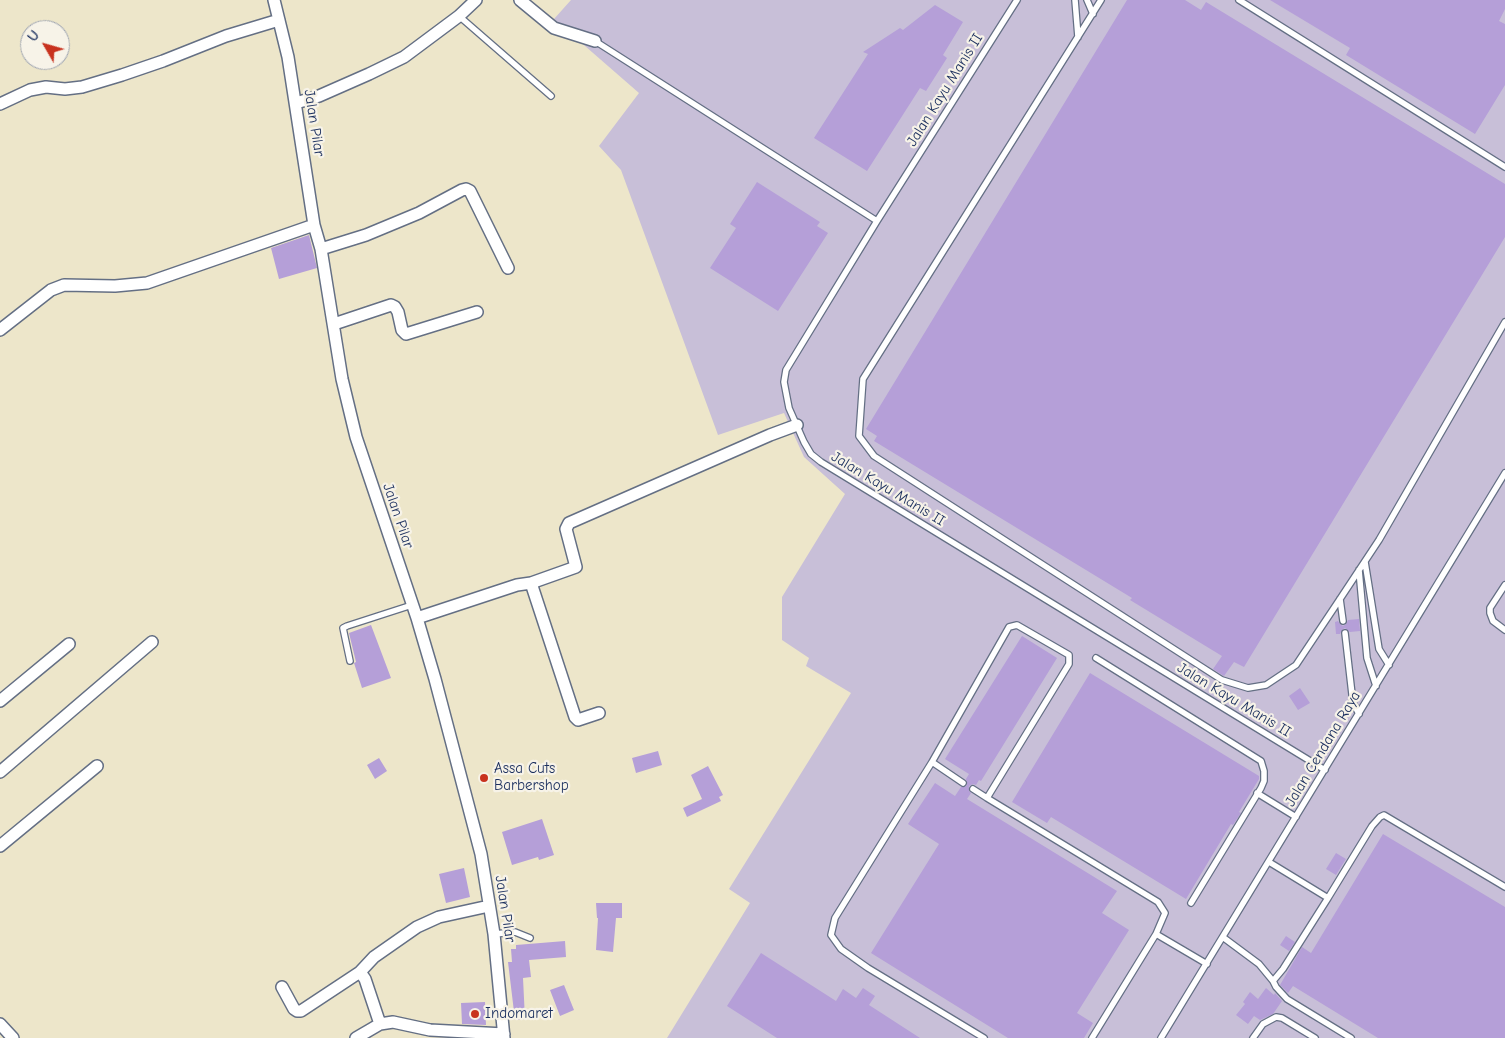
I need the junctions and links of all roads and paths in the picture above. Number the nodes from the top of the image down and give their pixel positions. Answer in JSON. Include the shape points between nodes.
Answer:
{"nodes":[{"id":1,"x":274,"y":0,"type":"edge"},
{"id":2,"x":476,"y":0,"type":"edge"},
{"id":3,"x":520,"y":0,"type":"edge"},
{"id":4,"x":1017,"y":0,"type":"edge"},
{"id":5,"x":1075,"y":0,"type":"edge"},
{"id":6,"x":1087,"y":0,"type":"edge"},
{"id":7,"x":1101,"y":0,"type":"edge"},
{"id":8,"x":1239,"y":0,"type":"edge"},
{"id":9,"x":1093,"y":14,"type":"junction"},
{"id":10,"x":459,"y":16,"type":"junction"},
{"id":11,"x":279,"y":20,"type":"junction"},
{"id":12,"x":1078,"y":37,"type":"junction"},
{"id":13,"x":595,"y":41,"type":"joint"},
{"id":14,"x":551,"y":96,"type":"dead end"},
{"id":15,"x":296,"y":103,"type":"junction"},
{"id":16,"x":0,"y":104,"type":"edge"},
{"id":17,"x":1505,"y":167,"type":"edge"},
{"id":18,"x":877,"y":221,"type":"junction"},
{"id":19,"x":314,"y":224,"type":"junction"},
{"id":20,"x":321,"y":248,"type":"junction"},
{"id":21,"x":508,"y":268,"type":"dead end"},
{"id":22,"x":477,"y":312,"type":"dead end"},
{"id":23,"x":1505,"y":322,"type":"edge"},
{"id":24,"x":334,"y":324,"type":"junction"},
{"id":25,"x":0,"y":330,"type":"edge"},
{"id":26,"x":797,"y":425,"type":"junction"},
{"id":27,"x":1505,"y":473,"type":"edge"},
{"id":28,"x":1365,"y":562,"type":"junction"},
{"id":29,"x":1359,"y":570,"type":"junction"},
{"id":30,"x":531,"y":583,"type":"junction"},
{"id":31,"x":1505,"y":585,"type":"edge"},
{"id":32,"x":1340,"y":599,"type":"junction"},
{"id":33,"x":412,"y":605,"type":"junction"},
{"id":34,"x":417,"y":618,"type":"junction"},
{"id":35,"x":1343,"y":621,"type":"dead end"},
{"id":36,"x":1505,"y":630,"type":"edge"},
{"id":37,"x":1344,"y":633,"type":"dead end"},
{"id":38,"x":152,"y":642,"type":"dead end"},
{"id":39,"x":69,"y":644,"type":"dead end"},
{"id":40,"x":1096,"y":658,"type":"dead end"},
{"id":41,"x":350,"y":661,"type":"dead end"},
{"id":42,"x":1389,"y":665,"type":"junction"},
{"id":43,"x":1376,"y":686,"type":"junction"},
{"id":44,"x":0,"y":702,"type":"edge"},
{"id":45,"x":599,"y":713,"type":"dead end"},
{"id":46,"x":1359,"y":714,"type":"junction"},
{"id":47,"x":932,"y":762,"type":"junction"},
{"id":48,"x":96,"y":766,"type":"dead end"},
{"id":49,"x":1325,"y":770,"type":"junction"},
{"id":50,"x":0,"y":772,"type":"edge"},
{"id":51,"x":964,"y":783,"type":"dead end"},
{"id":52,"x":973,"y":789,"type":"dead end"},
{"id":53,"x":1257,"y":793,"type":"junction"},
{"id":54,"x":987,"y":798,"type":"junction"},
{"id":55,"x":1296,"y":817,"type":"junction"},
{"id":56,"x":0,"y":846,"type":"edge"},
{"id":57,"x":1269,"y":862,"type":"junction"},
{"id":58,"x":1505,"y":888,"type":"edge"},
{"id":59,"x":1328,"y":898,"type":"junction"},
{"id":60,"x":1191,"y":903,"type":"dead end"},
{"id":61,"x":490,"y":906,"type":"junction"},
{"id":62,"x":494,"y":934,"type":"junction"},
{"id":63,"x":1156,"y":934,"type":"junction"},
{"id":64,"x":530,"y":938,"type":"dead end"},
{"id":65,"x":1224,"y":938,"type":"junction"},
{"id":66,"x":1207,"y":964,"type":"junction"},
{"id":67,"x":360,"y":972,"type":"junction"},
{"id":68,"x":1273,"y":981,"type":"junction"},
{"id":69,"x":282,"y":987,"type":"dead end"},
{"id":70,"x":0,"y":1024,"type":"edge"},
{"id":71,"x":380,"y":1024,"type":"junction"},
{"id":72,"x":504,"y":1036,"type":"edge"},
{"id":73,"x":13,"y":1038,"type":"edge"},
{"id":74,"x":356,"y":1038,"type":"edge"},
{"id":75,"x":984,"y":1038,"type":"edge"},
{"id":76,"x":1092,"y":1038,"type":"edge"},
{"id":77,"x":1162,"y":1038,"type":"edge"},
{"id":78,"x":1253,"y":1038,"type":"edge"},
{"id":79,"x":1315,"y":1038,"type":"edge"},
{"id":80,"x":1351,"y":1038,"type":"edge"}],
"edges":[{"from":1,"to":11,"type":"street","name":"Jalan Pilar"},
{"from":2,"to":10,"type":"street"},
{"from":3,"to":13,"type":"street","via":[[554,28]]},
{"from":4,"to":18,"type":"lane","name":"Jalan Kayu Manis II"},
{"from":5,"to":12,"type":"lane"},
{"from":6,"to":9,"type":"lane"},
{"from":7,"to":9,"type":"lane"},
{"from":8,"to":17,"type":"lane"},
{"from":9,"to":12,"type":"lane"},
{"from":10,"to":14,"type":"lane"},
{"from":10,"to":15,"type":"street","via":[[404,57],[319,96]]},
{"from":11,"to":15,"type":"street","name":"Jalan Pilar"},
{"from":11,"to":16,"type":"street","via":[[217,39],[122,75],[82,87],[30,90]]},
{"from":12,"to":32,"type":"lane","via":[[863,379],[859,436],[874,456],[1222,680],[1248,688],[1266,685],[1296,665]]},
{"from":13,"to":18,"type":"lane"},
{"from":15,"to":19,"type":"street","name":"Jalan Pilar"},
{"from":18,"to":26,"type":"lane","name":"Jalan Kayu Manis II","via":[[786,370],[787,401]]},
{"from":19,"to":20,"type":"street","name":"Jalan Pilar"},
{"from":19,"to":25,"type":"street","via":[[147,283],[64,285],[51,290]]},
{"from":20,"to":21,"type":"street","via":[[419,213],[466,189],[470,191]]},
{"from":20,"to":24,"type":"street","name":"Jalan Pilar"},
{"from":22,"to":24,"type":"street","via":[[406,334],[398,312],[391,306]]},
{"from":23,"to":28,"type":"lane"},
{"from":24,"to":33,"type":"street","name":"Jalan Pilar","via":[[342,379],[356,437]]},
{"from":26,"to":30,"type":"street","via":[[570,523],[566,529],[576,567]]},
{"from":26,"to":49,"type":"lane","name":"Jalan Kayu Manis II","via":[[812,454],[821,462]]},
{"from":27,"to":42,"type":"lane","name":"Jalan Cendana Raya"},
{"from":28,"to":29,"type":"lane"},
{"from":28,"to":42,"type":"lane","via":[[1379,649]]},
{"from":29,"to":32,"type":"lane"},
{"from":29,"to":43,"type":"lane","via":[[1368,658]]},
{"from":30,"to":34,"type":"street"},
{"from":30,"to":45,"type":"street","via":[[575,717],[578,720]]},
{"from":31,"to":36,"type":"lane","via":[[1490,608],[1493,621]]},
{"from":32,"to":35,"type":"lane"},
{"from":33,"to":34,"type":"street","name":"Jalan Pilar"},
{"from":33,"to":41,"type":"lane","via":[[343,628]]},
{"from":34,"to":61,"type":"street","name":"Jalan Pilar","via":[[479,845]]},
{"from":37,"to":46,"type":"lane","via":[[1353,703]]},
{"from":38,"to":50,"type":"street"},
{"from":39,"to":44,"type":"street"},
{"from":40,"to":53,"type":"lane","via":[[1261,761],[1264,781]]},
{"from":42,"to":43,"type":"lane","name":"Jalan Cendana Raya"},
{"from":43,"to":46,"type":"lane","name":"Jalan Cendana Raya"},
{"from":46,"to":49,"type":"lane","name":"Jalan Cendana Raya"},
{"from":47,"to":51,"type":"lane"},
{"from":47,"to":54,"type":"lane","via":[[1009,627],[1017,625],[1069,655],[1069,664]]},
{"from":47,"to":75,"type":"lane","via":[[836,918],[831,935],[841,949],[868,968]]},
{"from":48,"to":56,"type":"street"},
{"from":49,"to":55,"type":"lane","name":"Jalan Cendana Raya"},
{"from":52,"to":54,"type":"lane"},
{"from":53,"to":55,"type":"lane"},
{"from":53,"to":60,"type":"lane"},
{"from":54,"to":63,"type":"lane","via":[[1161,904],[1165,913]]},
{"from":55,"to":57,"type":"lane","name":"Jalan Cendana Raya"},
{"from":57,"to":59,"type":"lane"},
{"from":57,"to":65,"type":"lane","name":"Jalan Cendana Raya"},
{"from":58,"to":59,"type":"lane","via":[[1384,815],[1372,826]]},
{"from":59,"to":68,"type":"lane"},
{"from":61,"to":62,"type":"street","name":"Jalan Pilar"},
{"from":61,"to":67,"type":"street","via":[[439,917],[417,927],[374,957]]},
{"from":62,"to":64,"type":"lane","via":[[515,932]]},
{"from":62,"to":72,"type":"street","name":"Jalan Pilar"},
{"from":63,"to":66,"type":"lane"},
{"from":63,"to":76,"type":"lane"},
{"from":65,"to":66,"type":"lane","name":"Jalan Cendana Raya"},
{"from":65,"to":68,"type":"lane","via":[[1259,964]]},
{"from":66,"to":77,"type":"lane","name":"Jalan Cendana Raya"},
{"from":67,"to":69,"type":"street","via":[[299,1012]]},
{"from":67,"to":71,"type":"street"},
{"from":68,"to":80,"type":"lane","via":[[1286,998]]},
{"from":70,"to":73,"type":"street"},
{"from":71,"to":72,"type":"street","via":[[393,1022],[430,1030]]},
{"from":71,"to":74,"type":"street"},
{"from":78,"to":79,"type":"lane","via":[[1263,1024],[1276,1017]]}]}
